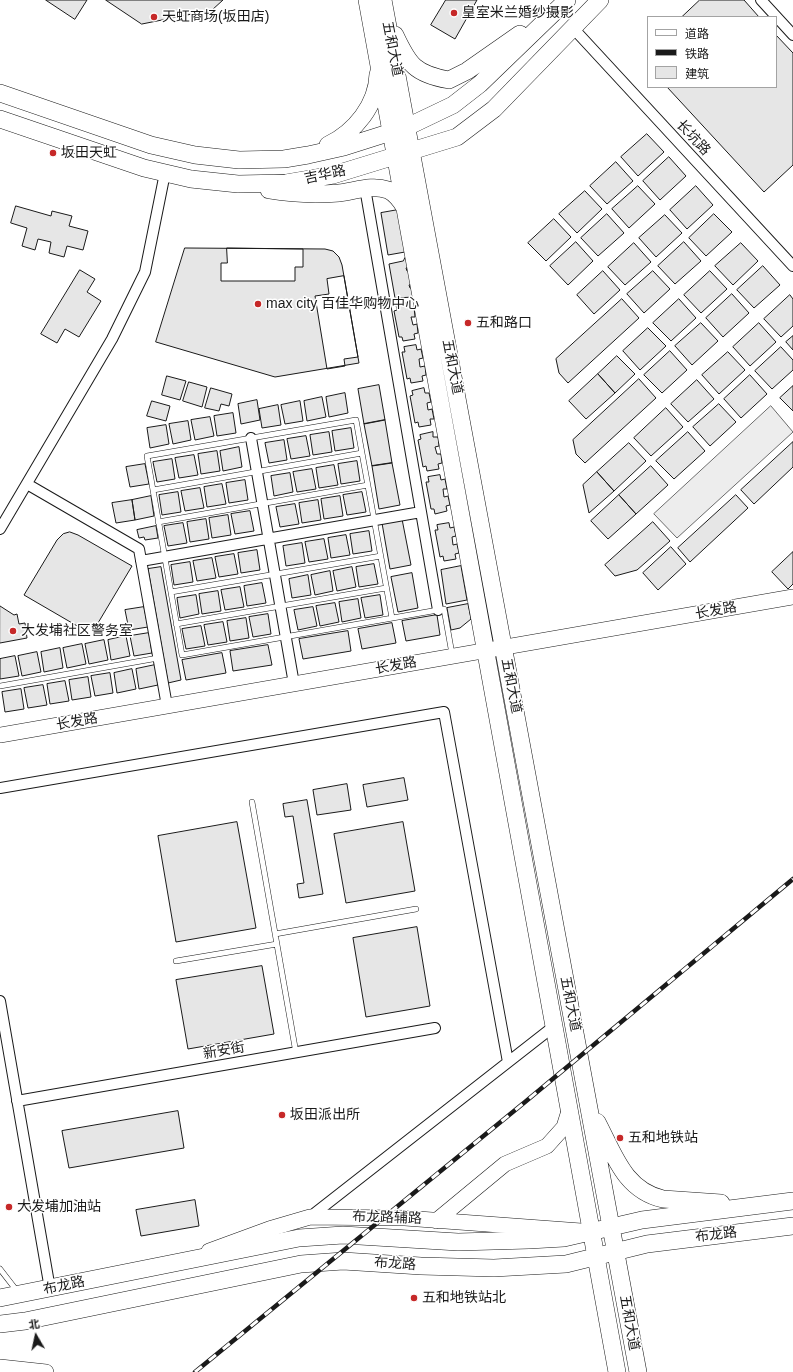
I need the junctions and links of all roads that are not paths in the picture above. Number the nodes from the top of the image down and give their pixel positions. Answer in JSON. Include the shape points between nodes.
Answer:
{"nodes":[{"id":1,"x":367,"y":0,"type":"edge"},
{"id":2,"x":383,"y":0,"type":"edge"},
{"id":3,"x":600,"y":0,"type":"edge"},
{"id":4,"x":761,"y":0,"type":"edge"},
{"id":5,"x":564,"y":3,"type":"edge"},
{"id":6,"x":776,"y":16,"type":"edge"},
{"id":7,"x":777,"y":18,"type":"edge"},
{"id":8,"x":386,"y":19,"type":"junction"},
{"id":9,"x":573,"y":28,"type":"junction"},
{"id":10,"x":793,"y":35,"type":"edge"},
{"id":11,"x":378,"y":58,"type":"junction"},
{"id":12,"x":0,"y":93,"type":"edge"},
{"id":13,"x":0,"y":119,"type":"edge"},
{"id":14,"x":399,"y":129,"type":"junction"},
{"id":15,"x":404,"y":154,"type":"junction"},
{"id":16,"x":308,"y":155,"type":"junction"},
{"id":17,"x":165,"y":173,"type":"junction"},
{"id":18,"x":238,"y":184,"type":"junction"},
{"id":19,"x":365,"y":188,"type":"junction"},
{"id":20,"x":405,"y":208,"type":"junction"},
{"id":21,"x":793,"y":266,"type":"edge"},
{"id":22,"x":251,"y":438,"type":"junction"},
{"id":23,"x":362,"y":453,"type":"junction"},
{"id":24,"x":257,"y":472,"type":"junction"},
{"id":25,"x":27,"y":484,"type":"junction"},
{"id":26,"x":368,"y":485,"type":"junction"},
{"id":27,"x":153,"y":490,"type":"junction"},
{"id":28,"x":262,"y":504,"type":"junction"},
{"id":29,"x":421,"y":512,"type":"junction"},
{"id":30,"x":374,"y":520,"type":"junction"},
{"id":31,"x":158,"y":522,"type":"junction"},
{"id":32,"x":0,"y":529,"type":"edge"},
{"id":33,"x":268,"y":538,"type":"junction"},
{"id":34,"x":380,"y":556,"type":"junction"},
{"id":35,"x":164,"y":557,"type":"junction"},
{"id":36,"x":141,"y":561,"type":"junction"},
{"id":37,"x":275,"y":574,"type":"junction"},
{"id":38,"x":386,"y":588,"type":"junction"},
{"id":39,"x":171,"y":592,"type":"junction"},
{"id":40,"x":793,"y":597,"type":"edge"},
{"id":41,"x":280,"y":606,"type":"junction"},
{"id":42,"x":438,"y":610,"type":"junction"},
{"id":43,"x":392,"y":618,"type":"junction"},
{"id":44,"x":176,"y":624,"type":"junction"},
{"id":45,"x":285,"y":637,"type":"junction"},
{"id":46,"x":504,"y":648,"type":"junction"},
{"id":47,"x":486,"y":651,"type":"junction"},
{"id":48,"x":453,"y":657,"type":"junction"},
{"id":49,"x":158,"y":658,"type":"junction"},
{"id":50,"x":294,"y":684,"type":"junction"},
{"id":51,"x":0,"y":686,"type":"edge"},
{"id":52,"x":167,"y":706,"type":"junction"},
{"id":53,"x":0,"y":735,"type":"edge"},
{"id":54,"x":0,"y":788,"type":"edge"},
{"id":55,"x":252,"y":802,"type":"dead end"},
{"id":56,"x":416,"y":909,"type":"dead end"},
{"id":57,"x":275,"y":934,"type":"junction"},
{"id":58,"x":277,"y":944,"type":"junction"},
{"id":59,"x":176,"y":961,"type":"dead end"},
{"id":60,"x":0,"y":1002,"type":"edge"},
{"id":61,"x":554,"y":1027,"type":"junction"},
{"id":62,"x":435,"y":1028,"type":"dead end"},
{"id":63,"x":296,"y":1052,"type":"junction"},
{"id":64,"x":508,"y":1062,"type":"junction"},
{"id":65,"x":17,"y":1101,"type":"junction"},
{"id":66,"x":590,"y":1108,"type":"junction"},
{"id":67,"x":569,"y":1111,"type":"junction"},
{"id":68,"x":793,"y":1201,"type":"edge"},
{"id":69,"x":759,"y":1206,"type":"junction"},
{"id":70,"x":310,"y":1217,"type":"junction"},
{"id":71,"x":436,"y":1221,"type":"junction"},
{"id":72,"x":793,"y":1226,"type":"edge"},
{"id":73,"x":612,"y":1227,"type":"junction"},
{"id":74,"x":591,"y":1232,"type":"junction"},
{"id":75,"x":616,"y":1252,"type":"junction"},
{"id":76,"x":595,"y":1257,"type":"junction"},
{"id":77,"x":190,"y":1259,"type":"junction"},
{"id":78,"x":0,"y":1269,"type":"edge"},
{"id":79,"x":50,"y":1289,"type":"junction"},
{"id":80,"x":0,"y":1293,"type":"edge"},
{"id":81,"x":20,"y":1295,"type":"junction"},
{"id":82,"x":0,"y":1298,"type":"edge"},
{"id":83,"x":0,"y":1324,"type":"edge"},
{"id":84,"x":0,"y":1367,"type":"edge"},
{"id":85,"x":46,"y":1372,"type":"edge"},
{"id":86,"x":617,"y":1372,"type":"edge"},
{"id":87,"x":638,"y":1372,"type":"edge"}],
"edges":[{"from":1,"to":11,"type":"main road","name":"五和大道"},
{"from":2,"to":8,"type":"main road","name":"五和大道"},
{"from":3,"to":9,"type":"main road","name":"吉华路"},
{"from":4,"to":6,"type":"street"},
{"from":5,"to":8,"type":"main road","via":[[467,71],[449,80],[422,73],[411,64]]},
{"from":5,"to":14,"type":"main road","name":"吉华路","via":[[453,105]]},
{"from":7,"to":10,"type":"street"},
{"from":8,"to":14,"type":"main road","name":"五和大道"},
{"from":9,"to":15,"type":"main road","name":"吉华路","via":[[494,109],[457,137]]},
{"from":9,"to":21,"type":"street","name":"长坑路"},
{"from":11,"to":14,"type":"main road","name":"五和大道"},
{"from":11,"to":16,"type":"main road","via":[[378,79],[374,95],[359,120],[340,140]]},
{"from":12,"to":16,"type":"main road","name":"吉华路","via":[[151,145],[195,155],[239,160]]},
{"from":13,"to":17,"type":"main road","name":"吉华路"},
{"from":14,"to":15,"type":"main road","name":"五和大道"},
{"from":14,"to":16,"type":"main road","name":"吉华路","via":[[344,147]]},
{"from":15,"to":18,"type":"main road","name":"吉华路","via":[[334,175],[286,183]]},
{"from":15,"to":20,"type":"main road","name":"五和大道"},
{"from":15,"to":46,"type":"main road","name":"五和大道"},
{"from":17,"to":18,"type":"main road","name":"吉华路","via":[[191,179]]},
{"from":17,"to":25,"type":"street","via":[[145,272],[112,339]]},
{"from":18,"to":19,"type":"main road","via":[[296,195],[339,193]]},
{"from":19,"to":20,"type":"main road","via":[[389,191],[398,197]]},
{"from":19,"to":29,"type":"street"},
{"from":20,"to":47,"type":"main road","name":"五和大道"},
{"from":22,"to":23,"type":"lane","via":[[356,420]]},
{"from":22,"to":24,"type":"street"},
{"from":22,"to":27,"type":"lane","via":[[147,456]]},
{"from":23,"to":24,"type":"lane"},
{"from":23,"to":26,"type":"lane"},
{"from":24,"to":27,"type":"lane"},
{"from":24,"to":28,"type":"street"},
{"from":25,"to":32,"type":"street"},
{"from":25,"to":36,"type":"street","via":[[139,549]]},
{"from":26,"to":28,"type":"lane"},
{"from":26,"to":30,"type":"lane"},
{"from":27,"to":31,"type":"lane"},
{"from":28,"to":31,"type":"lane"},
{"from":28,"to":33,"type":"street"},
{"from":29,"to":30,"type":"street"},
{"from":29,"to":42,"type":"street"},
{"from":30,"to":33,"type":"street"},
{"from":30,"to":34,"type":"lane"},
{"from":31,"to":35,"type":"lane"},
{"from":33,"to":35,"type":"street"},
{"from":33,"to":37,"type":"street"},
{"from":34,"to":37,"type":"lane"},
{"from":34,"to":38,"type":"lane"},
{"from":35,"to":36,"type":"street"},
{"from":35,"to":39,"type":"lane"},
{"from":36,"to":49,"type":"street"},
{"from":37,"to":39,"type":"lane"},
{"from":37,"to":41,"type":"street"},
{"from":38,"to":41,"type":"lane"},
{"from":38,"to":43,"type":"lane"},
{"from":39,"to":44,"type":"lane"},
{"from":40,"to":46,"type":"street","name":"长发路"},
{"from":41,"to":44,"type":"lane"},
{"from":41,"to":45,"type":"street"},
{"from":42,"to":43,"type":"lane"},
{"from":42,"to":48,"type":"lane","via":[[444,609]]},
{"from":43,"to":45,"type":"lane"},
{"from":44,"to":45,"type":"lane","via":[[182,655]]},
{"from":45,"to":50,"type":"street"},
{"from":46,"to":47,"type":"street","name":"长发路"},
{"from":46,"to":66,"type":"main road","name":"五和大道"},
{"from":47,"to":48,"type":"street","name":"长发路"},
{"from":47,"to":61,"type":"main road","name":"五和大道"},
{"from":48,"to":50,"type":"street","name":"长发路"},
{"from":49,"to":51,"type":"lane"},
{"from":49,"to":52,"type":"street"},
{"from":50,"to":52,"type":"street","name":"长发路"},
{"from":52,"to":53,"type":"street","name":"长发路"},
{"from":54,"to":64,"type":"street","via":[[444,712]]},
{"from":55,"to":57,"type":"lane"},
{"from":56,"to":57,"type":"lane"},
{"from":57,"to":58,"type":"lane"},
{"from":58,"to":59,"type":"lane"},
{"from":58,"to":63,"type":"lane"},
{"from":60,"to":65,"type":"street"},
{"from":61,"to":64,"type":"street"},
{"from":61,"to":67,"type":"main road","name":"五和大道"},
{"from":62,"to":63,"type":"street","name":"新安街"},
{"from":63,"to":65,"type":"street","name":"新安街"},
{"from":64,"to":70,"type":"street"},
{"from":65,"to":79,"type":"street"},
{"from":66,"to":69,"type":"main road","via":[[625,1175],[634,1186],[646,1193],[663,1199]]},
{"from":66,"to":73,"type":"main road","name":"五和大道"},
{"from":67,"to":71,"type":"street","via":[[564,1127],[551,1144],[540,1151],[505,1164]]},
{"from":67,"to":74,"type":"main road","name":"五和大道"},
{"from":68,"to":69,"type":"main road","name":"布龙路"},
{"from":69,"to":73,"type":"main road","name":"布龙路","via":[[642,1220]]},
{"from":70,"to":71,"type":"street","name":"布龙路辅路","via":[[375,1217]]},
{"from":70,"to":77,"type":"street","name":"布龙路辅路"},
{"from":71,"to":74,"type":"street","name":"布龙路辅路"},
{"from":72,"to":75,"type":"main road","name":"布龙路","via":[[647,1244]]},
{"from":73,"to":74,"type":"main road","name":"布龙路"},
{"from":73,"to":75,"type":"main road","name":"五和大道"},
{"from":74,"to":76,"type":"main road","name":"五和大道"},
{"from":74,"to":77,"type":"main road","name":"布龙路","via":[[564,1238],[493,1242],[320,1236],[276,1241]]},
{"from":75,"to":76,"type":"main road","name":"布龙路"},
{"from":75,"to":87,"type":"main road","name":"五和大道"},
{"from":76,"to":83,"type":"main road","name":"布龙路","via":[[566,1264],[494,1268],[343,1261],[301,1264]]},
{"from":76,"to":86,"type":"main road","name":"五和大道"},
{"from":77,"to":79,"type":"main road","name":"布龙路"},
{"from":78,"to":81,"type":"lane"},
{"from":79,"to":81,"type":"main road","name":"布龙路"},
{"from":80,"to":81,"type":"street"},
{"from":81,"to":82,"type":"main road","name":"布龙路"},
{"from":84,"to":85,"type":"street"}]}
